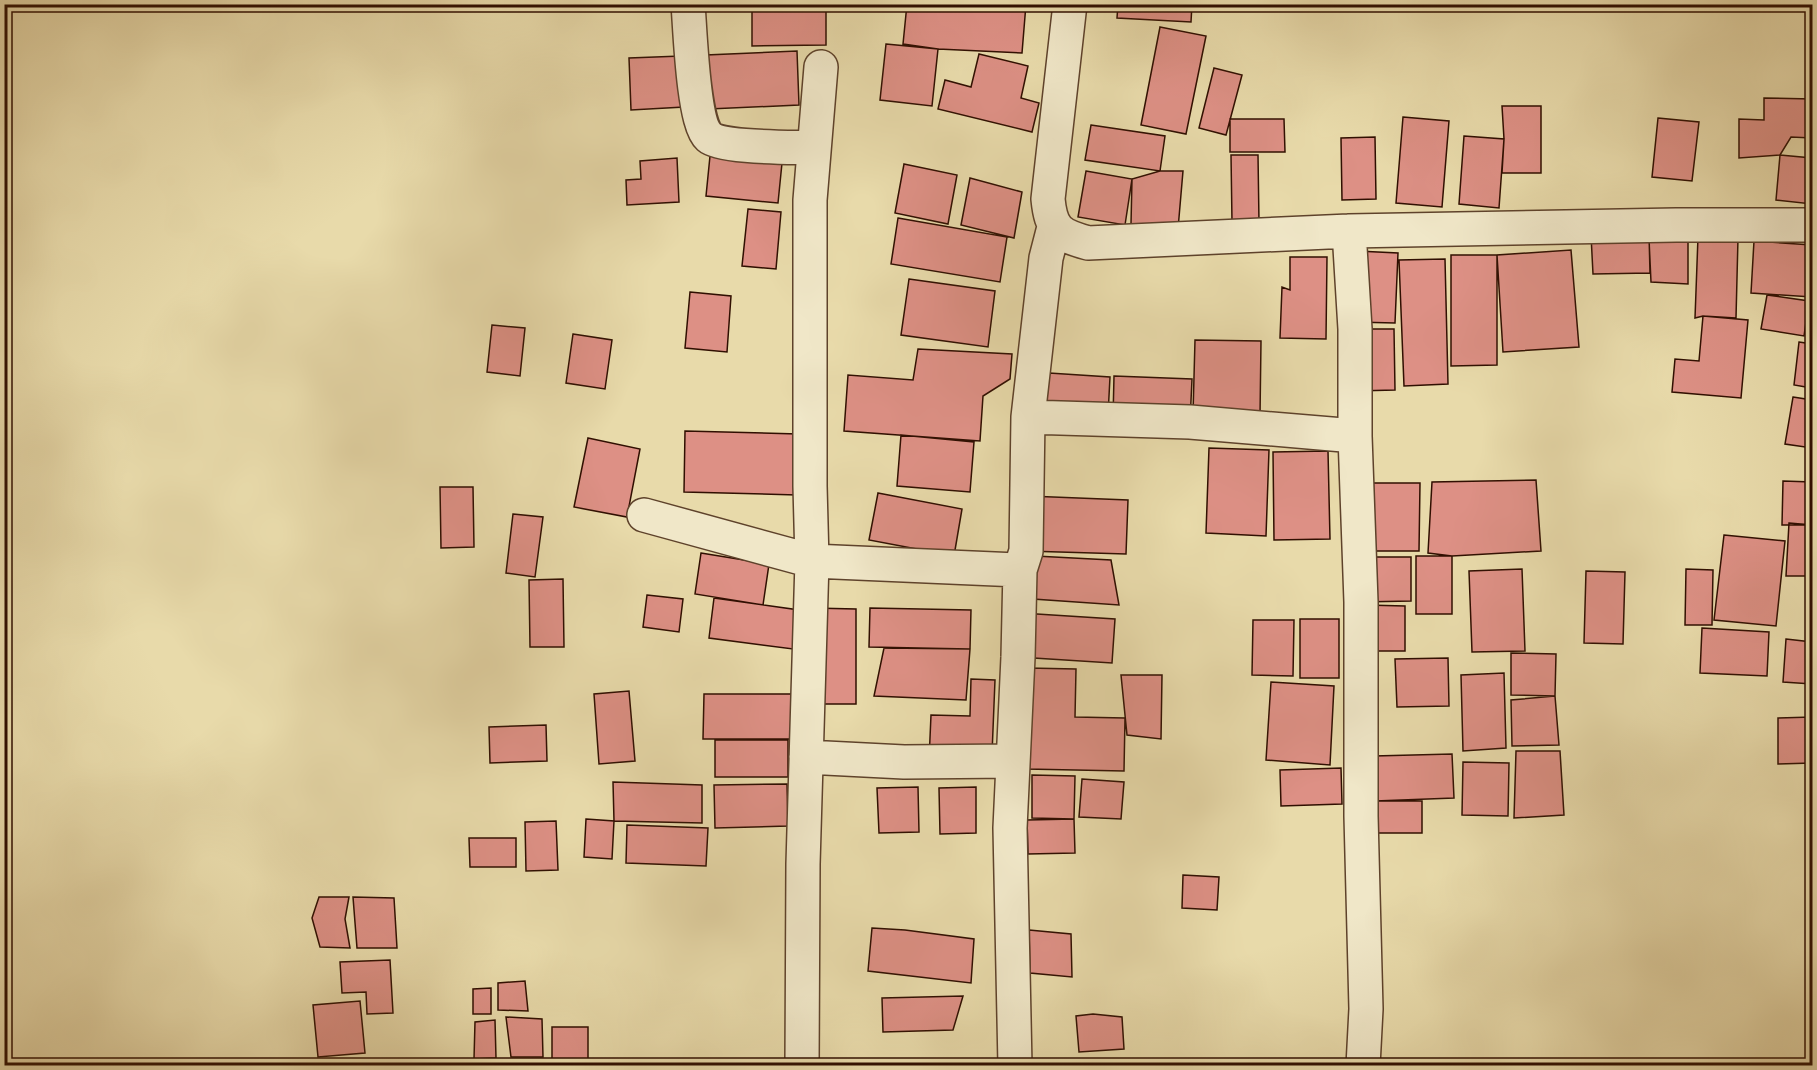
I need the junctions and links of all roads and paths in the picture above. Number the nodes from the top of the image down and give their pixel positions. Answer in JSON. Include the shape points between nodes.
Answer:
{"nodes":[{"id":1,"x":687,"y":4,"type":"edge"},
{"id":2,"x":1070,"y":4,"type":"edge"},
{"id":3,"x":821,"y":67,"type":"dead end"},
{"id":4,"x":814,"y":148,"type":"junction"},
{"id":5,"x":1812,"y":225,"type":"edge"},
{"id":6,"x":1053,"y":226,"type":"junction"},
{"id":7,"x":1349,"y":231,"type":"junction"},
{"id":8,"x":1028,"y":417,"type":"junction"},
{"id":9,"x":1355,"y":436,"type":"junction"},
{"id":10,"x":644,"y":515,"type":"dead end"},
{"id":11,"x":812,"y":561,"type":"junction"},
{"id":12,"x":1020,"y":570,"type":"junction"},
{"id":13,"x":806,"y":757,"type":"junction"},
{"id":14,"x":1013,"y":761,"type":"junction"},
{"id":15,"x":802,"y":1065,"type":"edge"},
{"id":16,"x":1015,"y":1065,"type":"edge"},
{"id":17,"x":1363,"y":1065,"type":"edge"}],
"edges":[{"from":1,"to":4,"type":"street","via":[[697,104],[710,138],[728,144]]},
{"from":2,"to":6,"type":"street","via":[[1048,199]]},
{"from":3,"to":4,"type":"street"},
{"from":4,"to":11,"type":"street","via":[[810,200]]},
{"from":5,"to":7,"type":"street"},
{"from":6,"to":7,"type":"street","via":[[1067,237],[1088,243]]},
{"from":6,"to":8,"type":"street"},
{"from":7,"to":9,"type":"street","via":[[1355,329]]},
{"from":8,"to":9,"type":"street","via":[[1190,422]]},
{"from":8,"to":12,"type":"street","via":[[1026,551]]},
{"from":9,"to":17,"type":"street","via":[[1362,602],[1361,816],[1366,1009]]},
{"from":10,"to":11,"type":"street"},
{"from":11,"to":12,"type":"street"},
{"from":11,"to":13,"type":"street"},
{"from":12,"to":14,"type":"street"},
{"from":13,"to":14,"type":"street","via":[[904,762]]},
{"from":13,"to":15,"type":"street"},
{"from":14,"to":16,"type":"street","via":[[1010,828]]}]}
